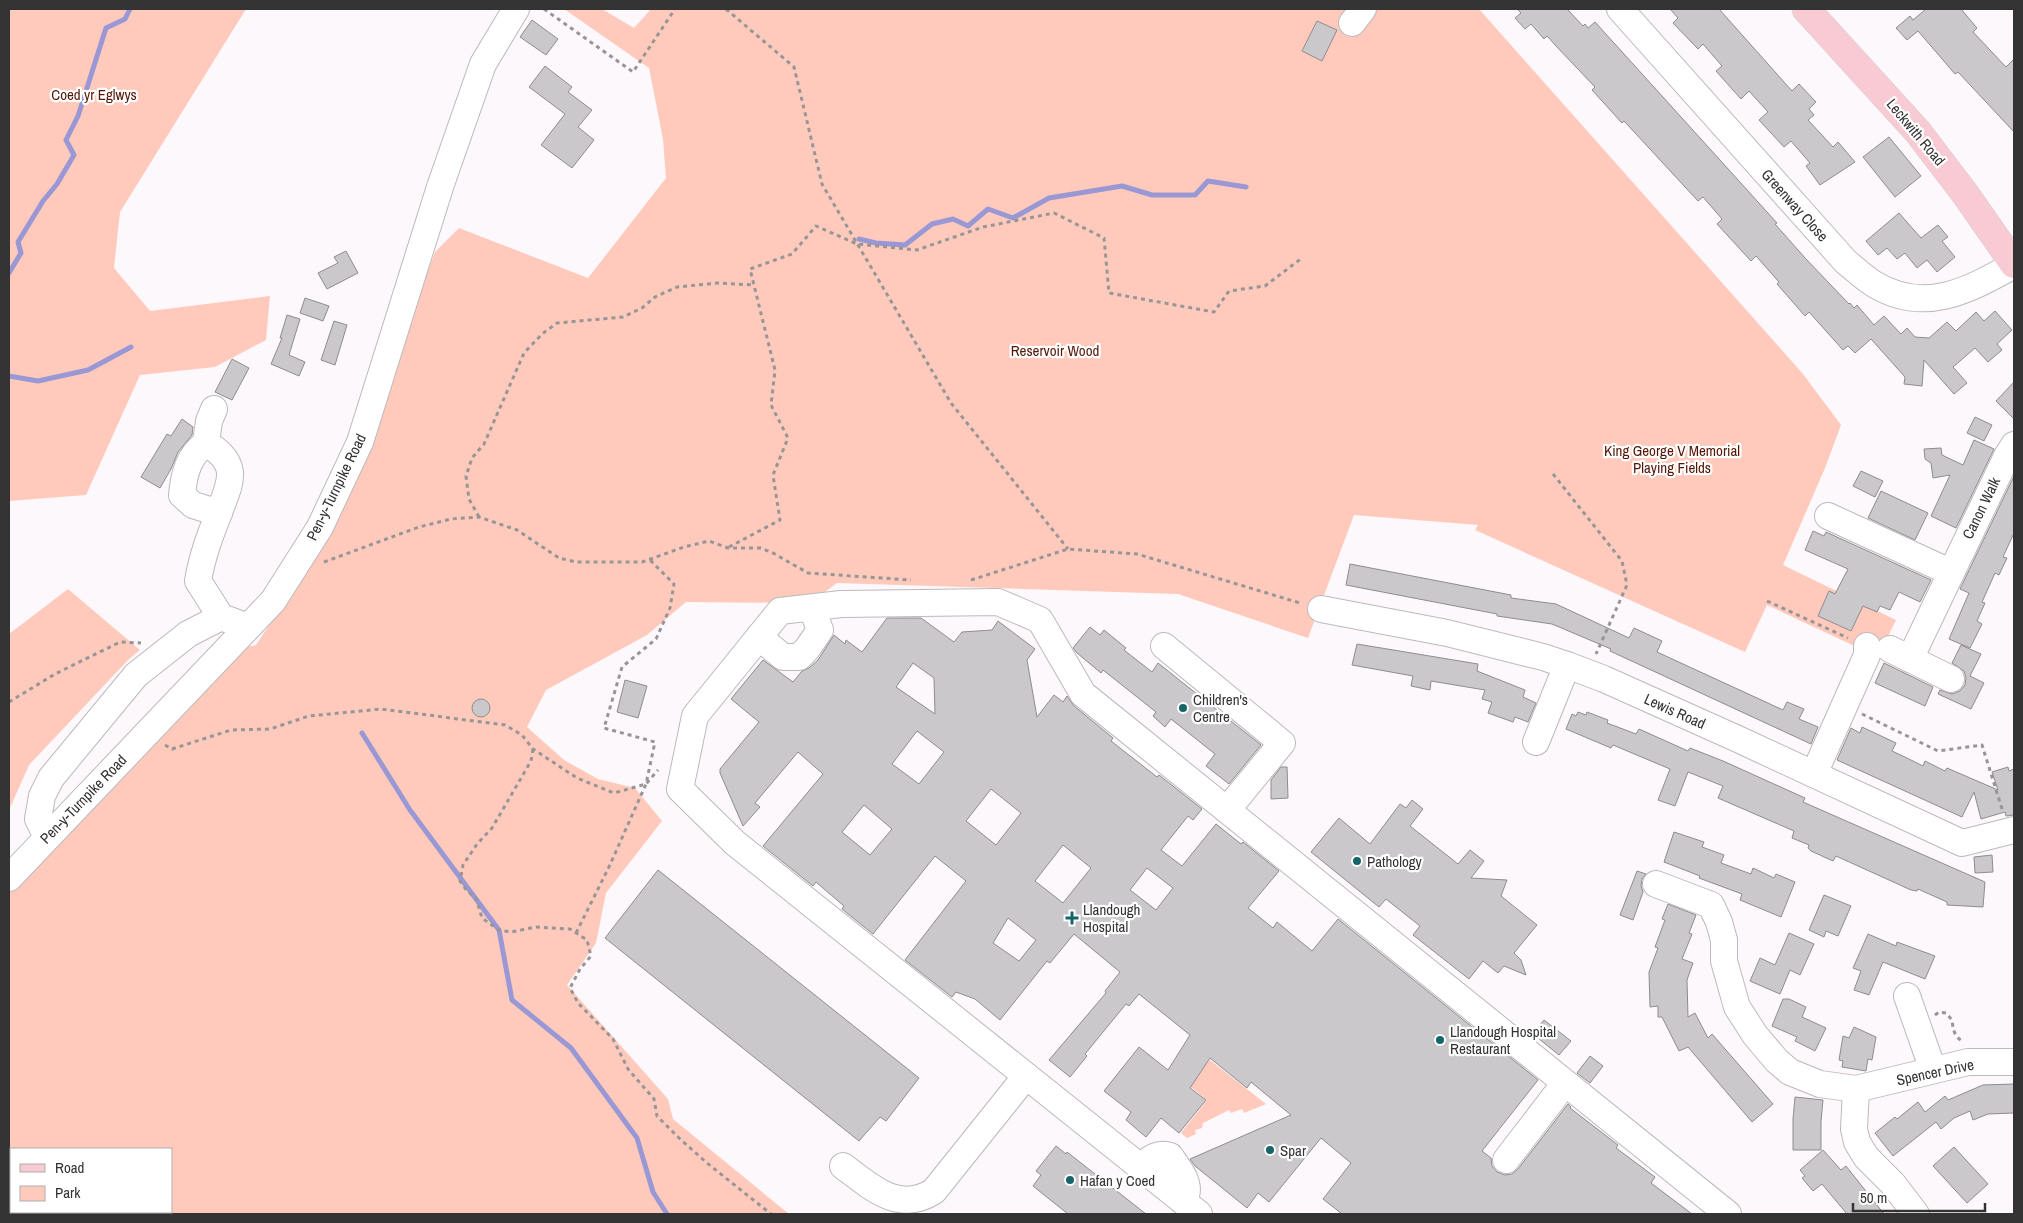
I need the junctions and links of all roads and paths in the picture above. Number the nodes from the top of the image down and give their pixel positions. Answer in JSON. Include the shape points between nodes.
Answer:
{"nodes":[{"id":1,"x":516,"y":9,"type":"edge"},
{"id":2,"x":544,"y":9,"type":"edge"},
{"id":3,"x":675,"y":9,"type":"edge"},
{"id":4,"x":726,"y":9,"type":"edge"},
{"id":5,"x":1620,"y":9,"type":"edge"},
{"id":6,"x":1806,"y":9,"type":"edge"},
{"id":7,"x":857,"y":244,"type":"junction"},
{"id":8,"x":1302,"y":258,"type":"dead end"},
{"id":9,"x":2014,"y":265,"type":"edge"},
{"id":10,"x":754,"y":285,"type":"junction"},
{"id":11,"x":214,"y":409,"type":"dead end"},
{"id":12,"x":206,"y":443,"type":"junction"},
{"id":13,"x":2014,"y":445,"type":"edge"},
{"id":14,"x":1553,"y":474,"type":"dead end"},
{"id":15,"x":219,"y":513,"type":"junction"},
{"id":16,"x":1828,"y":516,"type":"dead end"},
{"id":17,"x":479,"y":517,"type":"junction"},
{"id":18,"x":728,"y":548,"type":"junction"},
{"id":19,"x":1068,"y":549,"type":"junction"},
{"id":20,"x":650,"y":560,"type":"junction"},
{"id":21,"x":318,"y":564,"type":"dead end"},
{"id":22,"x":1950,"y":572,"type":"junction"},
{"id":23,"x":914,"y":580,"type":"dead end"},
{"id":24,"x":962,"y":583,"type":"dead end"},
{"id":25,"x":1767,"y":601,"type":"dead end"},
{"id":26,"x":812,"y":608,"type":"junction"},
{"id":27,"x":1321,"y":609,"type":"joint"},
{"id":28,"x":221,"y":617,"type":"junction"},
{"id":29,"x":248,"y":627,"type":"junction"},
{"id":30,"x":759,"y":637,"type":"junction"},
{"id":31,"x":1164,"y":646,"type":"dead end"},
{"id":32,"x":1889,"y":651,"type":"junction"},
{"id":33,"x":164,"y":653,"type":"junction"},
{"id":34,"x":1578,"y":669,"type":"junction"},
{"id":35,"x":1951,"y":679,"type":"dead end"},
{"id":36,"x":9,"y":702,"type":"edge"},
{"id":37,"x":1845,"y":706,"type":"junction"},
{"id":38,"x":145,"y":735,"type":"junction"},
{"id":39,"x":1536,"y":742,"type":"dead end"},
{"id":40,"x":533,"y":749,"type":"junction"},
{"id":41,"x":658,"y":770,"type":"dead end"},
{"id":42,"x":1814,"y":774,"type":"junction"},
{"id":43,"x":646,"y":784,"type":"junction"},
{"id":44,"x":1227,"y":810,"type":"junction"},
{"id":45,"x":2011,"y":831,"type":"edge"},
{"id":46,"x":47,"y":837,"type":"junction"},
{"id":47,"x":9,"y":878,"type":"edge"},
{"id":48,"x":1656,"y":884,"type":"dead end"},
{"id":49,"x":576,"y":933,"type":"junction"},
{"id":50,"x":1920,"y":1014,"type":"joint"},
{"id":51,"x":1976,"y":1062,"type":"junction"},
{"id":52,"x":2014,"y":1062,"type":"edge"},
{"id":53,"x":1933,"y":1070,"type":"junction"},
{"id":54,"x":1026,"y":1076,"type":"junction"},
{"id":55,"x":1565,"y":1083,"type":"junction"},
{"id":56,"x":1856,"y":1089,"type":"junction"},
{"id":57,"x":1506,"y":1160,"type":"dead end"},
{"id":58,"x":843,"y":1166,"type":"dead end"},
{"id":59,"x":917,"y":1206,"type":"edge"},
{"id":60,"x":1191,"y":1208,"type":"edge"},
{"id":61,"x":771,"y":1214,"type":"edge"},
{"id":62,"x":1728,"y":1214,"type":"edge"},
{"id":63,"x":1916,"y":1214,"type":"edge"}],
"edges":[{"from":1,"to":29,"type":"street","name":"Pen-y-Turnpike Road","via":[[482,64],[360,442],[320,527],[273,601]]},
{"from":2,"to":3,"type":"path","via":[[633,72]]},
{"from":4,"to":7,"type":"path","via":[[794,67],[822,184]]},
{"from":5,"to":9,"type":"street","name":"Greenway Close","via":[[1846,262],[1874,284],[1900,295],[1926,299],[1946,297]]},
{"from":6,"to":9,"type":"main road","name":"Leckwith Road","via":[[1918,132]]},
{"from":7,"to":8,"type":"path","via":[[917,250],[983,227],[1054,213],[1104,238],[1109,293],[1214,312],[1229,291],[1265,286]]},
{"from":7,"to":10,"type":"path","via":[[816,226],[792,254],[750,269]]},
{"from":7,"to":19,"type":"path","via":[[951,403]]},
{"from":10,"to":17,"type":"path","via":[[718,283],[677,287],[623,317],[557,323],[542,334],[524,353],[484,444],[472,458],[466,476],[469,498]]},
{"from":10,"to":18,"type":"path","via":[[775,370],[772,405],[788,438],[773,475],[780,520]]},
{"from":11,"to":12,"type":"street"},
{"from":12,"to":15,"type":"street","via":[[222,454],[230,471]]},
{"from":12,"to":15,"type":"street","via":[[195,451],[188,463],[182,495],[193,506]]},
{"from":13,"to":22,"type":"street","name":"Canon Walk"},
{"from":14,"to":34,"type":"path","via":[[1622,561],[1627,585]]},
{"from":15,"to":28,"type":"street","via":[[201,560],[198,581]]},
{"from":16,"to":22,"type":"street"},
{"from":17,"to":20,"type":"path","via":[[517,530],[559,558],[625,563]]},
{"from":17,"to":21,"type":"path","via":[[450,519],[419,527]]},
{"from":18,"to":20,"type":"path","via":[[709,541]]},
{"from":18,"to":23,"type":"path","via":[[761,548],[808,574]]},
{"from":19,"to":24,"type":"path"},
{"from":19,"to":27,"type":"path","via":[[1137,554]]},
{"from":20,"to":43,"type":"path","via":[[674,584],[670,608],[656,638],[622,667],[604,728],[655,742]]},
{"from":22,"to":32,"type":"street","name":"Canon Walk"},
{"from":25,"to":32,"type":"path"},
{"from":26,"to":30,"type":"street","via":[[780,611]]},
{"from":26,"to":30,"type":"street","via":[[820,630],[798,657],[783,657]]},
{"from":26,"to":44,"type":"street","via":[[841,604],[998,602],[1020,610],[1040,620],[1083,694]]},
{"from":27,"to":34,"type":"street","name":"Lewis Road","via":[[1447,633]]},
{"from":28,"to":29,"type":"street"},
{"from":28,"to":33,"type":"street","via":[[188,634]]},
{"from":29,"to":38,"type":"street","name":"Pen-y-Turnpike Road"},
{"from":30,"to":54,"type":"street","via":[[695,716],[680,789],[734,843]]},
{"from":31,"to":44,"type":"street","via":[[1282,743]]},
{"from":32,"to":35,"type":"street"},
{"from":32,"to":37,"type":"street","name":"Canon Walk","via":[[1867,655]]},
{"from":33,"to":36,"type":"path","via":[[149,643],[120,642],[55,674]]},
{"from":33,"to":46,"type":"street","via":[[136,675],[51,778],[42,796],[38,819]]},
{"from":34,"to":39,"type":"street"},
{"from":34,"to":42,"type":"street","name":"Lewis Road"},
{"from":37,"to":42,"type":"street","name":"Canon Walk"},
{"from":37,"to":45,"type":"path","via":[[1938,751],[1982,745]]},
{"from":38,"to":40,"type":"path","via":[[172,749],[231,730],[270,729],[309,716],[381,709],[505,725],[522,735]]},
{"from":38,"to":46,"type":"street","name":"Pen-y-Turnpike Road"},
{"from":40,"to":43,"type":"path","via":[[577,778],[614,793]]},
{"from":40,"to":49,"type":"path","via":[[531,761],[492,828],[463,865],[460,881],[476,898],[482,918],[499,930],[512,932],[536,927],[570,929]]},
{"from":41,"to":43,"type":"path"},
{"from":42,"to":45,"type":"street","name":"Lewis Road","via":[[1962,843]]},
{"from":43,"to":49,"type":"path"},
{"from":44,"to":55,"type":"street"},
{"from":46,"to":47,"type":"street","name":"Pen-y-Turnpike Road"},
{"from":48,"to":56,"type":"street","name":"Spencer Drive","via":[[1711,905],[1724,940],[1724,960],[1737,1007],[1777,1061],[1806,1080]]},
{"from":49,"to":61,"type":"path","via":[[587,940],[591,956],[570,988],[578,1003],[613,1039],[628,1068],[654,1098],[657,1116],[707,1163]]},
{"from":50,"to":51,"type":"path","via":[[1929,1020],[1938,1012],[1946,1013],[1952,1020],[1953,1031],[1966,1043]]},
{"from":50,"to":53,"type":"street"},
{"from":51,"to":52,"type":"street","name":"Spencer Drive"},
{"from":51,"to":53,"type":"street","name":"Spencer Drive"},
{"from":53,"to":56,"type":"street","name":"Spencer Drive"},
{"from":54,"to":59,"type":"street","via":[[934,1191]]},
{"from":54,"to":60,"type":"street"},
{"from":55,"to":57,"type":"street"},
{"from":55,"to":62,"type":"street"},
{"from":56,"to":63,"type":"street","via":[[1854,1128],[1857,1142]]},
{"from":58,"to":59,"type":"street","via":[[889,1197]]}]}
